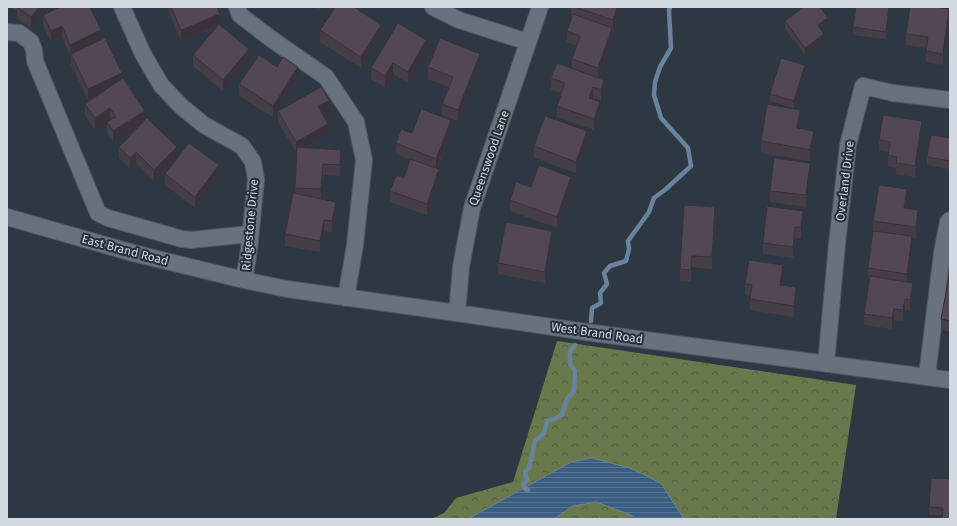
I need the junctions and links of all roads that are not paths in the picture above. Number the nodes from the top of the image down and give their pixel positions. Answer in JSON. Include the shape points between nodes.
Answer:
{"nodes":[{"id":1,"x":122,"y":7,"type":"edge"},
{"id":2,"x":237,"y":7,"type":"edge"},
{"id":3,"x":540,"y":7,"type":"edge"},
{"id":4,"x":442,"y":9,"type":"edge"},
{"id":5,"x":7,"y":32,"type":"edge"},
{"id":6,"x":528,"y":42,"type":"junction"},
{"id":7,"x":950,"y":100,"type":"edge"},
{"id":8,"x":7,"y":217,"type":"edge"},
{"id":9,"x":950,"y":220,"type":"edge"},
{"id":10,"x":250,"y":234,"type":"junction"},
{"id":11,"x":244,"y":280,"type":"junction"},
{"id":12,"x":346,"y":298,"type":"junction"},
{"id":13,"x":457,"y":313,"type":"junction"},
{"id":14,"x":826,"y":364,"type":"junction"},
{"id":15,"x":927,"y":376,"type":"junction"},
{"id":16,"x":950,"y":380,"type":"edge"}],
"edges":[{"from":1,"to":10,"type":"street","name":"Ridgestone Drive","via":[[143,54],[161,85],[204,125],[242,146],[253,162],[256,179]]},
{"from":2,"to":12,"type":"street","via":[[240,14],[252,24],[326,77],[356,122],[364,160],[355,245]]},
{"from":3,"to":6,"type":"street","name":"Queenswood Lane"},
{"from":4,"to":6,"type":"street","via":[[459,20]]},
{"from":5,"to":10,"type":"street","via":[[19,33],[31,42],[35,61],[98,213],[182,239]]},
{"from":6,"to":13,"type":"street","name":"Queenswood Lane","via":[[472,208],[461,267]]},
{"from":7,"to":14,"type":"street","name":"Overland Drive","via":[[863,86],[848,145]]},
{"from":8,"to":11,"type":"street","name":"East Brand Road","via":[[133,253]]},
{"from":9,"to":15,"type":"street","via":[[942,253]]},
{"from":10,"to":11,"type":"street","name":"Ridgestone Drive"},
{"from":11,"to":12,"type":"street","name":"West Brand Road"},
{"from":12,"to":13,"type":"street","name":"West Brand Road"},
{"from":13,"to":14,"type":"street","name":"West Brand Road","via":[[593,334]]},
{"from":14,"to":15,"type":"street","name":"West Brand Road"},
{"from":15,"to":16,"type":"street","name":"West Brand Road"}]}
